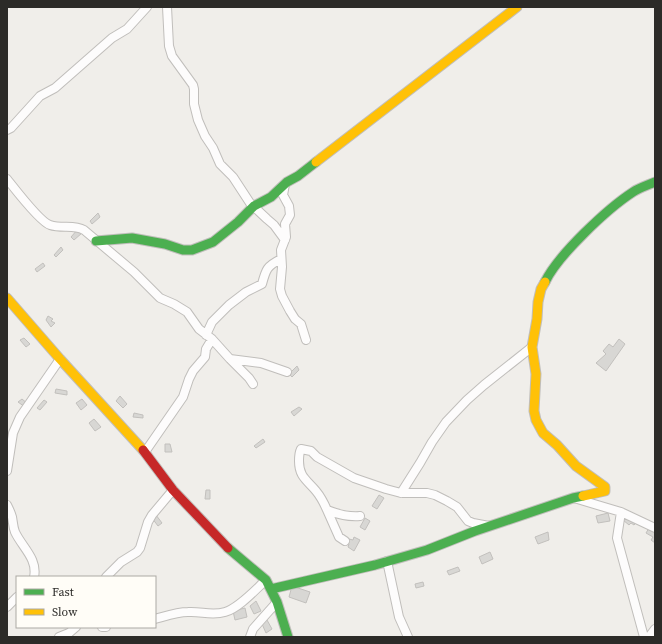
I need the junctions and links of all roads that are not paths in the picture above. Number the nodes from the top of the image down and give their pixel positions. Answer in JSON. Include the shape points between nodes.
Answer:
{"nodes":[{"id":1,"x":147,"y":7,"type":"edge"},
{"id":2,"x":167,"y":7,"type":"edge"},
{"id":3,"x":517,"y":7,"type":"edge"},
{"id":4,"x":7,"y":130,"type":"edge"},
{"id":5,"x":7,"y":179,"type":"edge"},
{"id":6,"x":655,"y":182,"type":"edge"},
{"id":7,"x":285,"y":184,"type":"junction"},
{"id":8,"x":254,"y":206,"type":"junction"},
{"id":9,"x":285,"y":240,"type":"junction"},
{"id":10,"x":96,"y":241,"type":"junction"},
{"id":11,"x":281,"y":259,"type":"junction"},
{"id":12,"x":7,"y":298,"type":"edge"},
{"id":13,"x":209,"y":337,"type":"junction"},
{"id":14,"x":306,"y":340,"type":"dead end"},
{"id":15,"x":532,"y":347,"type":"junction"},
{"id":16,"x":60,"y":359,"type":"junction"},
{"id":17,"x":230,"y":359,"type":"junction"},
{"id":18,"x":287,"y":372,"type":"dead end"},
{"id":19,"x":253,"y":384,"type":"dead end"},
{"id":20,"x":145,"y":452,"type":"junction"},
{"id":21,"x":7,"y":470,"type":"edge"},
{"id":22,"x":173,"y":490,"type":"junction"},
{"id":23,"x":401,"y":493,"type":"junction"},
{"id":24,"x":573,"y":498,"type":"junction"},
{"id":25,"x":7,"y":505,"type":"edge"},
{"id":26,"x":327,"y":510,"type":"junction"},
{"id":27,"x":621,"y":512,"type":"junction"},
{"id":28,"x":360,"y":516,"type":"dead end"},
{"id":29,"x":490,"y":526,"type":"junction"},
{"id":30,"x":655,"y":528,"type":"edge"},
{"id":31,"x":345,"y":541,"type":"dead end"},
{"id":32,"x":387,"y":562,"type":"junction"},
{"id":33,"x":34,"y":576,"type":"edge"},
{"id":34,"x":107,"y":576,"type":"edge"},
{"id":35,"x":266,"y":580,"type":"junction"},
{"id":36,"x":271,"y":588,"type":"junction"},
{"id":37,"x":16,"y":598,"type":"edge"},
{"id":38,"x":277,"y":602,"type":"junction"},
{"id":39,"x":7,"y":607,"type":"edge"},
{"id":40,"x":156,"y":619,"type":"edge"},
{"id":41,"x":75,"y":628,"type":"edge"},
{"id":42,"x":655,"y":629,"type":"edge"},
{"id":43,"x":59,"y":637,"type":"edge"},
{"id":44,"x":250,"y":637,"type":"edge"},
{"id":45,"x":288,"y":637,"type":"edge"},
{"id":46,"x":408,"y":637,"type":"edge"},
{"id":47,"x":644,"y":637,"type":"edge"},
{"id":48,"x":649,"y":637,"type":"edge"}],
"edges":[{"from":1,"to":4,"type":"street","via":[[128,29],[112,38],[54,88],[40,96]]},
{"from":2,"to":8,"type":"street","via":[[169,46],[172,56],[193,85],[200,127],[220,164]]},
{"from":3,"to":7,"type":"street"},
{"from":5,"to":10,"type":"street","via":[[48,225],[79,228]]},
{"from":6,"to":15,"type":"street","via":[[633,192],[603,215],[554,268],[541,289]]},
{"from":7,"to":8,"type":"street","via":[[271,197]]},
{"from":7,"to":9,"type":"street","via":[[283,195],[289,206],[290,215],[285,224]]},
{"from":8,"to":9,"type":"street"},
{"from":8,"to":10,"type":"street","via":[[214,242],[188,251],[132,238]]},
{"from":9,"to":11,"type":"street"},
{"from":10,"to":13,"type":"street","via":[[134,272],[160,298],[187,312],[199,329]]},
{"from":11,"to":13,"type":"street","via":[[267,268],[262,284],[246,292],[212,322]]},
{"from":11,"to":14,"type":"street","via":[[282,296],[295,319],[301,324]]},
{"from":12,"to":16,"type":"street"},
{"from":13,"to":17,"type":"street"},
{"from":13,"to":20,"type":"street","via":[[205,357],[193,371],[183,397]]},
{"from":15,"to":23,"type":"street","via":[[484,385],[446,422]]},
{"from":15,"to":24,"type":"street","via":[[536,374],[534,411],[539,427],[576,466],[605,487],[603,492]]},
{"from":16,"to":20,"type":"street"},
{"from":16,"to":21,"type":"street","via":[[20,417],[13,433]]},
{"from":17,"to":18,"type":"street","via":[[261,363]]},
{"from":17,"to":19,"type":"street"},
{"from":20,"to":22,"type":"street"},
{"from":22,"to":34,"type":"street","via":[[152,514],[138,552],[121,562]]},
{"from":22,"to":35,"type":"street","via":[[225,545]]},
{"from":23,"to":26,"type":"street","via":[[354,478],[310,451],[301,449],[301,474],[324,502]]},
{"from":23,"to":29,"type":"street","via":[[435,495],[457,507],[468,521]]},
{"from":24,"to":27,"type":"street"},
{"from":24,"to":29,"type":"street"},
{"from":25,"to":33,"type":"street","via":[[15,531],[33,562]]},
{"from":26,"to":28,"type":"street","via":[[342,515]]},
{"from":26,"to":31,"type":"street","via":[[339,536]]},
{"from":27,"to":30,"type":"street"},
{"from":27,"to":47,"type":"street","via":[[617,538]]},
{"from":29,"to":32,"type":"street"},
{"from":32,"to":36,"type":"street"},
{"from":32,"to":46,"type":"street","via":[[399,617]]},
{"from":35,"to":36,"type":"street"},
{"from":35,"to":40,"type":"street","via":[[237,606],[226,612],[189,612]]},
{"from":36,"to":38,"type":"street"},
{"from":37,"to":39,"type":"street"},
{"from":38,"to":44,"type":"street","via":[[253,629]]},
{"from":38,"to":45,"type":"street"},
{"from":41,"to":43,"type":"street"},
{"from":42,"to":48,"type":"street"}]}
